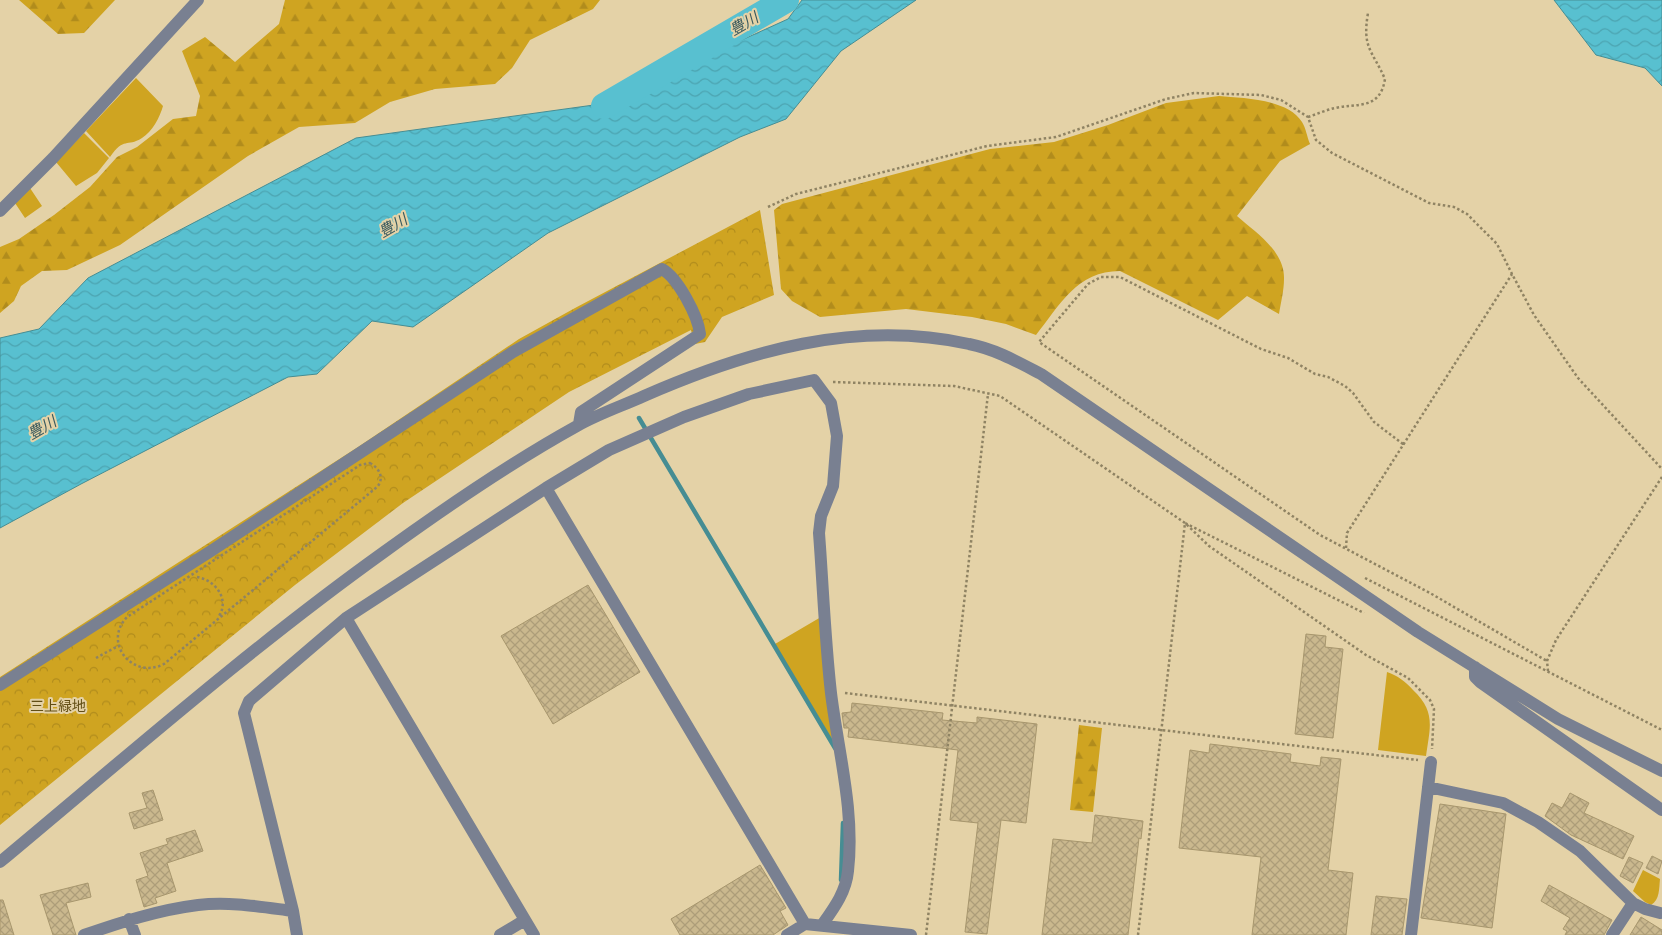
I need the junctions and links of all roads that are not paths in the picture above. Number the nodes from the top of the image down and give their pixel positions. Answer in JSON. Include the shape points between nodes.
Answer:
{"nodes":[{"id":1,"x":198,"y":0,"type":"edge"},
{"id":2,"x":0,"y":211,"type":"edge"},
{"id":3,"x":580,"y":424,"type":"junction"},
{"id":4,"x":546,"y":488,"type":"junction"},
{"id":5,"x":346,"y":618,"type":"junction"},
{"id":6,"x":1475,"y":667,"type":"junction"},
{"id":7,"x":0,"y":685,"type":"edge"},
{"id":8,"x":1431,"y":762,"type":"road end"},
{"id":9,"x":1662,"y":771,"type":"edge"},
{"id":10,"x":1428,"y":787,"type":"junction"},
{"id":11,"x":1662,"y":810,"type":"edge"},
{"id":12,"x":0,"y":862,"type":"edge"},
{"id":13,"x":1633,"y":903,"type":"junction"},
{"id":14,"x":1661,"y":910,"type":"edge"},
{"id":15,"x":293,"y":911,"type":"junction"},
{"id":16,"x":129,"y":919,"type":"junction"},
{"id":17,"x":525,"y":920,"type":"junction"},
{"id":18,"x":805,"y":924,"type":"junction"},
{"id":19,"x":822,"y":925,"type":"junction"},
{"id":20,"x":84,"y":935,"type":"edge"},
{"id":21,"x":135,"y":935,"type":"edge"},
{"id":22,"x":297,"y":935,"type":"edge"},
{"id":23,"x":500,"y":935,"type":"edge"},
{"id":24,"x":534,"y":935,"type":"edge"},
{"id":25,"x":787,"y":935,"type":"edge"},
{"id":26,"x":910,"y":935,"type":"edge"},
{"id":27,"x":1411,"y":935,"type":"edge"},
{"id":28,"x":1612,"y":935,"type":"edge"}],
"edges":[{"from":1,"to":2,"type":"street","via":[[54,158]]},
{"from":3,"to":6,"type":"street","via":[[685,378],[788,345],[863,335],[970,344],[994,351],[1041,374],[1418,632]]},
{"from":3,"to":7,"type":"street","via":[[581,412],[699,336],[698,322],[672,275],[662,268],[513,352]]},
{"from":3,"to":12,"type":"street","via":[[467,493],[328,592]]},
{"from":4,"to":5,"type":"street"},
{"from":4,"to":18,"type":"street"},
{"from":4,"to":19,"type":"street","via":[[609,450],[684,417],[749,394],[814,380],[831,403],[837,436],[833,486],[821,516],[819,533],[831,692],[848,799],[848,870],[842,894]]},
{"from":5,"to":15,"type":"street","via":[[249,702],[244,713]]},
{"from":5,"to":17,"type":"street"},
{"from":6,"to":9,"type":"street","via":[[1558,720]]},
{"from":6,"to":11,"type":"street","via":[[1475,677],[1480,682]]},
{"from":8,"to":10,"type":"street"},
{"from":10,"to":13,"type":"street","via":[[1503,803],[1538,822],[1580,851]]},
{"from":10,"to":27,"type":"street"},
{"from":13,"to":14,"type":"street","via":[[1644,909]]},
{"from":13,"to":28,"type":"street"},
{"from":15,"to":16,"type":"street","via":[[243,905],[200,905]]},
{"from":15,"to":22,"type":"street"},
{"from":16,"to":20,"type":"street"},
{"from":16,"to":21,"type":"street"},
{"from":17,"to":23,"type":"street"},
{"from":17,"to":24,"type":"street"},
{"from":18,"to":19,"type":"street"},
{"from":18,"to":25,"type":"street"},
{"from":19,"to":26,"type":"street"}]}
